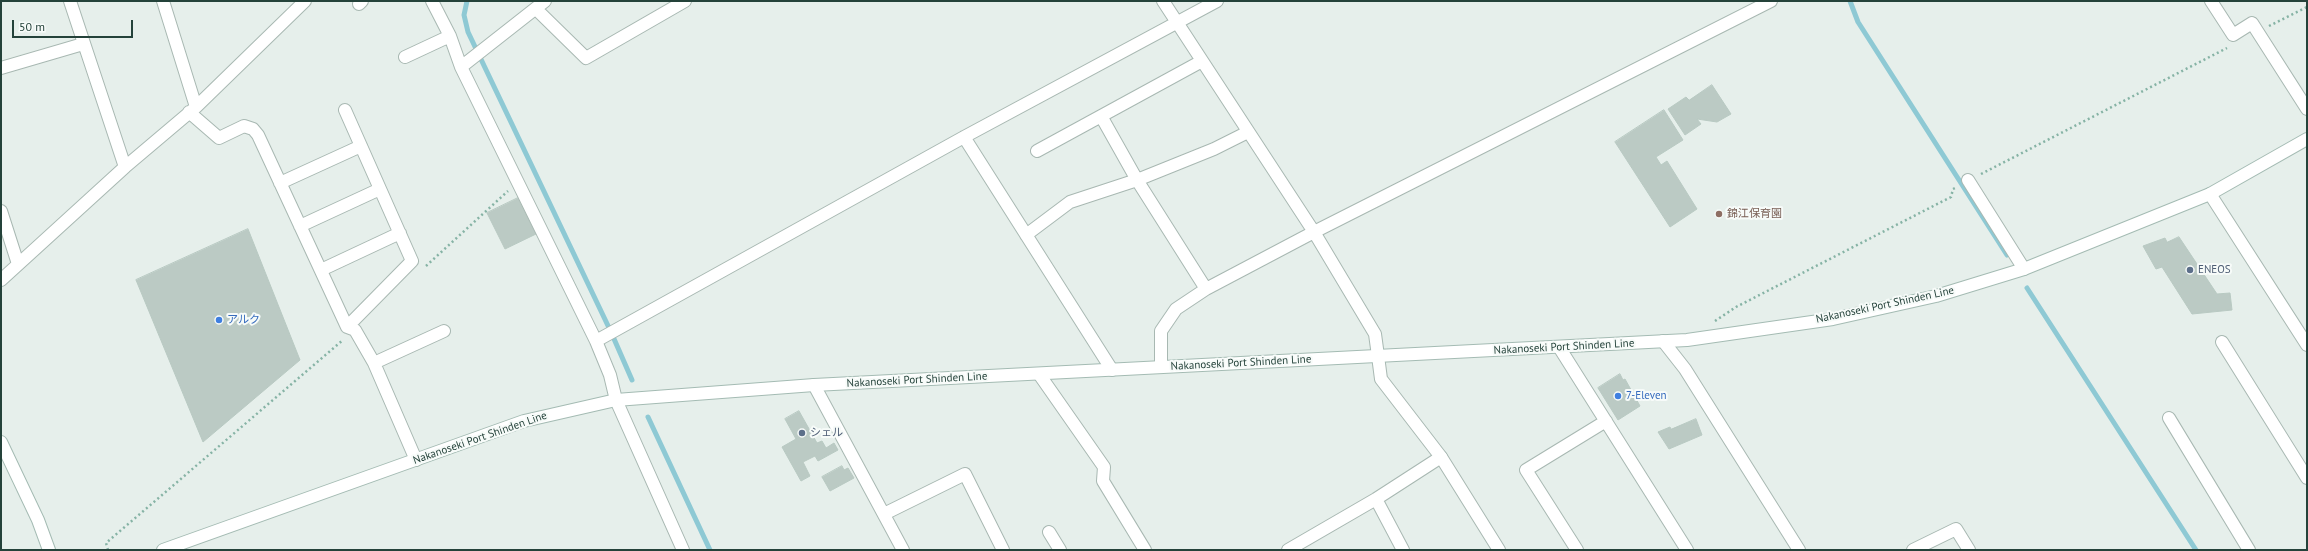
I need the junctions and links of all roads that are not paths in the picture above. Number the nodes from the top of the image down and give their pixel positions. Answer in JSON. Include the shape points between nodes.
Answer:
{"nodes":[{"id":1,"x":70,"y":1,"type":"edge"},
{"id":2,"x":163,"y":1,"type":"edge"},
{"id":3,"x":685,"y":1,"type":"edge"},
{"id":4,"x":1163,"y":1,"type":"edge"},
{"id":5,"x":1218,"y":1,"type":"edge"},
{"id":6,"x":1771,"y":1,"type":"edge"},
{"id":7,"x":2211,"y":1,"type":"edge"},
{"id":8,"x":434,"y":2,"type":"edge"},
{"id":9,"x":301,"y":3,"type":"edge"},
{"id":10,"x":540,"y":5,"type":"edge"},
{"id":11,"x":1176,"y":22,"type":"junction"},
{"id":12,"x":450,"y":36,"type":"junction"},
{"id":13,"x":83,"y":44,"type":"junction"},
{"id":14,"x":405,"y":57,"type":"dead end"},
{"id":15,"x":1202,"y":61,"type":"junction"},
{"id":16,"x":462,"y":66,"type":"junction"},
{"id":17,"x":1,"y":68,"type":"edge"},
{"id":18,"x":2307,"y":109,"type":"edge"},
{"id":19,"x":193,"y":110,"type":"junction"},
{"id":20,"x":345,"y":110,"type":"dead end"},
{"id":21,"x":1100,"y":116,"type":"junction"},
{"id":22,"x":1248,"y":132,"type":"junction"},
{"id":23,"x":964,"y":138,"type":"junction"},
{"id":24,"x":2307,"y":139,"type":"edge"},
{"id":25,"x":361,"y":146,"type":"junction"},
{"id":26,"x":1037,"y":151,"type":"dead end"},
{"id":27,"x":125,"y":167,"type":"junction"},
{"id":28,"x":1137,"y":180,"type":"junction"},
{"id":29,"x":1968,"y":180,"type":"road end"},
{"id":30,"x":280,"y":183,"type":"junction"},
{"id":31,"x":380,"y":189,"type":"junction"},
{"id":32,"x":2210,"y":194,"type":"junction"},
{"id":33,"x":1,"y":211,"type":"edge"},
{"id":34,"x":300,"y":226,"type":"junction"},
{"id":35,"x":400,"y":232,"type":"junction"},
{"id":36,"x":1314,"y":232,"type":"junction"},
{"id":37,"x":1026,"y":235,"type":"junction"},
{"id":38,"x":18,"y":264,"type":"junction"},
{"id":39,"x":2024,"y":269,"type":"junction"},
{"id":40,"x":321,"y":270,"type":"junction"},
{"id":41,"x":1,"y":280,"type":"edge"},
{"id":42,"x":1206,"y":289,"type":"junction"},
{"id":43,"x":351,"y":328,"type":"junction"},
{"id":44,"x":444,"y":331,"type":"dead end"},
{"id":45,"x":596,"y":340,"type":"junction"},
{"id":46,"x":1663,"y":341,"type":"junction"},
{"id":47,"x":2222,"y":342,"type":"dead end"},
{"id":48,"x":2307,"y":345,"type":"edge"},
{"id":49,"x":1559,"y":347,"type":"junction"},
{"id":50,"x":1378,"y":356,"type":"junction"},
{"id":51,"x":374,"y":363,"type":"junction"},
{"id":52,"x":1161,"y":367,"type":"junction"},
{"id":53,"x":1112,"y":370,"type":"junction"},
{"id":54,"x":1039,"y":374,"type":"junction"},
{"id":55,"x":814,"y":385,"type":"junction"},
{"id":56,"x":616,"y":400,"type":"junction"},
{"id":57,"x":2169,"y":418,"type":"dead end"},
{"id":58,"x":1606,"y":421,"type":"junction"},
{"id":59,"x":1,"y":442,"type":"edge"},
{"id":60,"x":1441,"y":457,"type":"junction"},
{"id":61,"x":416,"y":460,"type":"junction"},
{"id":62,"x":2307,"y":478,"type":"edge"},
{"id":63,"x":1376,"y":499,"type":"junction"},
{"id":64,"x":884,"y":514,"type":"junction"},
{"id":65,"x":1049,"y":532,"type":"dead end"},
{"id":66,"x":49,"y":550,"type":"edge"},
{"id":67,"x":163,"y":550,"type":"edge"},
{"id":68,"x":683,"y":550,"type":"edge"},
{"id":69,"x":903,"y":550,"type":"edge"},
{"id":70,"x":1003,"y":550,"type":"edge"},
{"id":71,"x":1060,"y":550,"type":"edge"},
{"id":72,"x":1145,"y":550,"type":"edge"},
{"id":73,"x":1288,"y":550,"type":"edge"},
{"id":74,"x":1403,"y":550,"type":"edge"},
{"id":75,"x":1499,"y":550,"type":"edge"},
{"id":76,"x":1577,"y":550,"type":"edge"},
{"id":77,"x":1687,"y":550,"type":"edge"},
{"id":78,"x":1800,"y":550,"type":"edge"},
{"id":79,"x":1913,"y":550,"type":"edge"},
{"id":80,"x":1969,"y":550,"type":"edge"},
{"id":81,"x":2249,"y":550,"type":"edge"}],
"edges":[{"from":1,"to":13,"type":"street"},
{"from":2,"to":19,"type":"street"},
{"from":3,"to":10,"type":"street","via":[[586,58]]},
{"from":4,"to":11,"type":"street"},
{"from":5,"to":11,"type":"street"},
{"from":6,"to":36,"type":"street"},
{"from":7,"to":18,"type":"street","via":[[2232,35],[2252,23]]},
{"from":8,"to":12,"type":"street"},
{"from":9,"to":19,"type":"street"},
{"from":10,"to":16,"type":"street"},
{"from":11,"to":15,"type":"street"},
{"from":11,"to":23,"type":"street"},
{"from":12,"to":14,"type":"street"},
{"from":12,"to":16,"type":"street"},
{"from":13,"to":17,"type":"street"},
{"from":13,"to":27,"type":"street"},
{"from":15,"to":21,"type":"street"},
{"from":15,"to":22,"type":"street"},
{"from":16,"to":45,"type":"street"},
{"from":19,"to":27,"type":"street"},
{"from":19,"to":30,"type":"street","via":[[219,138],[244,126],[253,129]]},
{"from":20,"to":25,"type":"street"},
{"from":21,"to":26,"type":"street"},
{"from":21,"to":28,"type":"street"},
{"from":22,"to":28,"type":"street","via":[[1214,149]]},
{"from":22,"to":36,"type":"street"},
{"from":23,"to":37,"type":"street"},
{"from":23,"to":45,"type":"street"},
{"from":24,"to":32,"type":"street","name":"Nakanoseki Port Shinden Line"},
{"from":25,"to":30,"type":"street"},
{"from":25,"to":31,"type":"street"},
{"from":27,"to":38,"type":"street"},
{"from":28,"to":37,"type":"street","via":[[1070,202]]},
{"from":28,"to":42,"type":"street"},
{"from":29,"to":39,"type":"street"},
{"from":30,"to":34,"type":"street"},
{"from":31,"to":34,"type":"street"},
{"from":31,"to":35,"type":"street"},
{"from":32,"to":39,"type":"street","name":"Nakanoseki Port Shinden Line"},
{"from":32,"to":48,"type":"street"},
{"from":33,"to":38,"type":"street"},
{"from":34,"to":40,"type":"street"},
{"from":35,"to":40,"type":"street"},
{"from":35,"to":43,"type":"street","via":[[412,261]]},
{"from":36,"to":42,"type":"street"},
{"from":36,"to":50,"type":"street","via":[[1375,334]]},
{"from":37,"to":53,"type":"street"},
{"from":38,"to":41,"type":"street"},
{"from":39,"to":46,"type":"street","name":"Nakanoseki Port Shinden Line","via":[[1936,296],[1834,318],[1687,340]]},
{"from":40,"to":43,"type":"street"},
{"from":42,"to":52,"type":"street","via":[[1176,309],[1161,331]]},
{"from":43,"to":51,"type":"street"},
{"from":44,"to":51,"type":"street"},
{"from":45,"to":56,"type":"street","via":[[610,375]]},
{"from":46,"to":49,"type":"street","name":"Nakanoseki Port Shinden Line"},
{"from":46,"to":78,"type":"street","via":[[1685,369]]},
{"from":47,"to":62,"type":"street"},
{"from":49,"to":50,"type":"street","name":"Nakanoseki Port Shinden Line"},
{"from":49,"to":58,"type":"street"},
{"from":50,"to":52,"type":"street","name":"Nakanoseki Port Shinden Line"},
{"from":50,"to":60,"type":"street","via":[[1381,380]]},
{"from":51,"to":61,"type":"street"},
{"from":52,"to":53,"type":"street","name":"Nakanoseki Port Shinden Line"},
{"from":53,"to":54,"type":"street","name":"Nakanoseki Port Shinden Line"},
{"from":54,"to":55,"type":"street","name":"Nakanoseki Port Shinden Line"},
{"from":54,"to":72,"type":"street","via":[[1104,466],[1103,481]]},
{"from":55,"to":56,"type":"street","name":"Nakanoseki Port Shinden Line"},
{"from":55,"to":64,"type":"street"},
{"from":56,"to":61,"type":"street","name":"Nakanoseki Port Shinden Line","via":[[524,421]]},
{"from":56,"to":68,"type":"street"},
{"from":57,"to":81,"type":"street"},
{"from":58,"to":76,"type":"street","via":[[1526,470]]},
{"from":58,"to":77,"type":"street"},
{"from":59,"to":66,"type":"street","via":[[38,520]]},
{"from":60,"to":63,"type":"street"},
{"from":60,"to":75,"type":"street"},
{"from":61,"to":67,"type":"street","name":"Nakanoseki Port Shinden Line"},
{"from":63,"to":73,"type":"street"},
{"from":63,"to":74,"type":"street"},
{"from":64,"to":69,"type":"street"},
{"from":64,"to":70,"type":"street","via":[[965,474]]},
{"from":65,"to":71,"type":"street"},
{"from":79,"to":80,"type":"street","via":[[1956,529]]}]}
